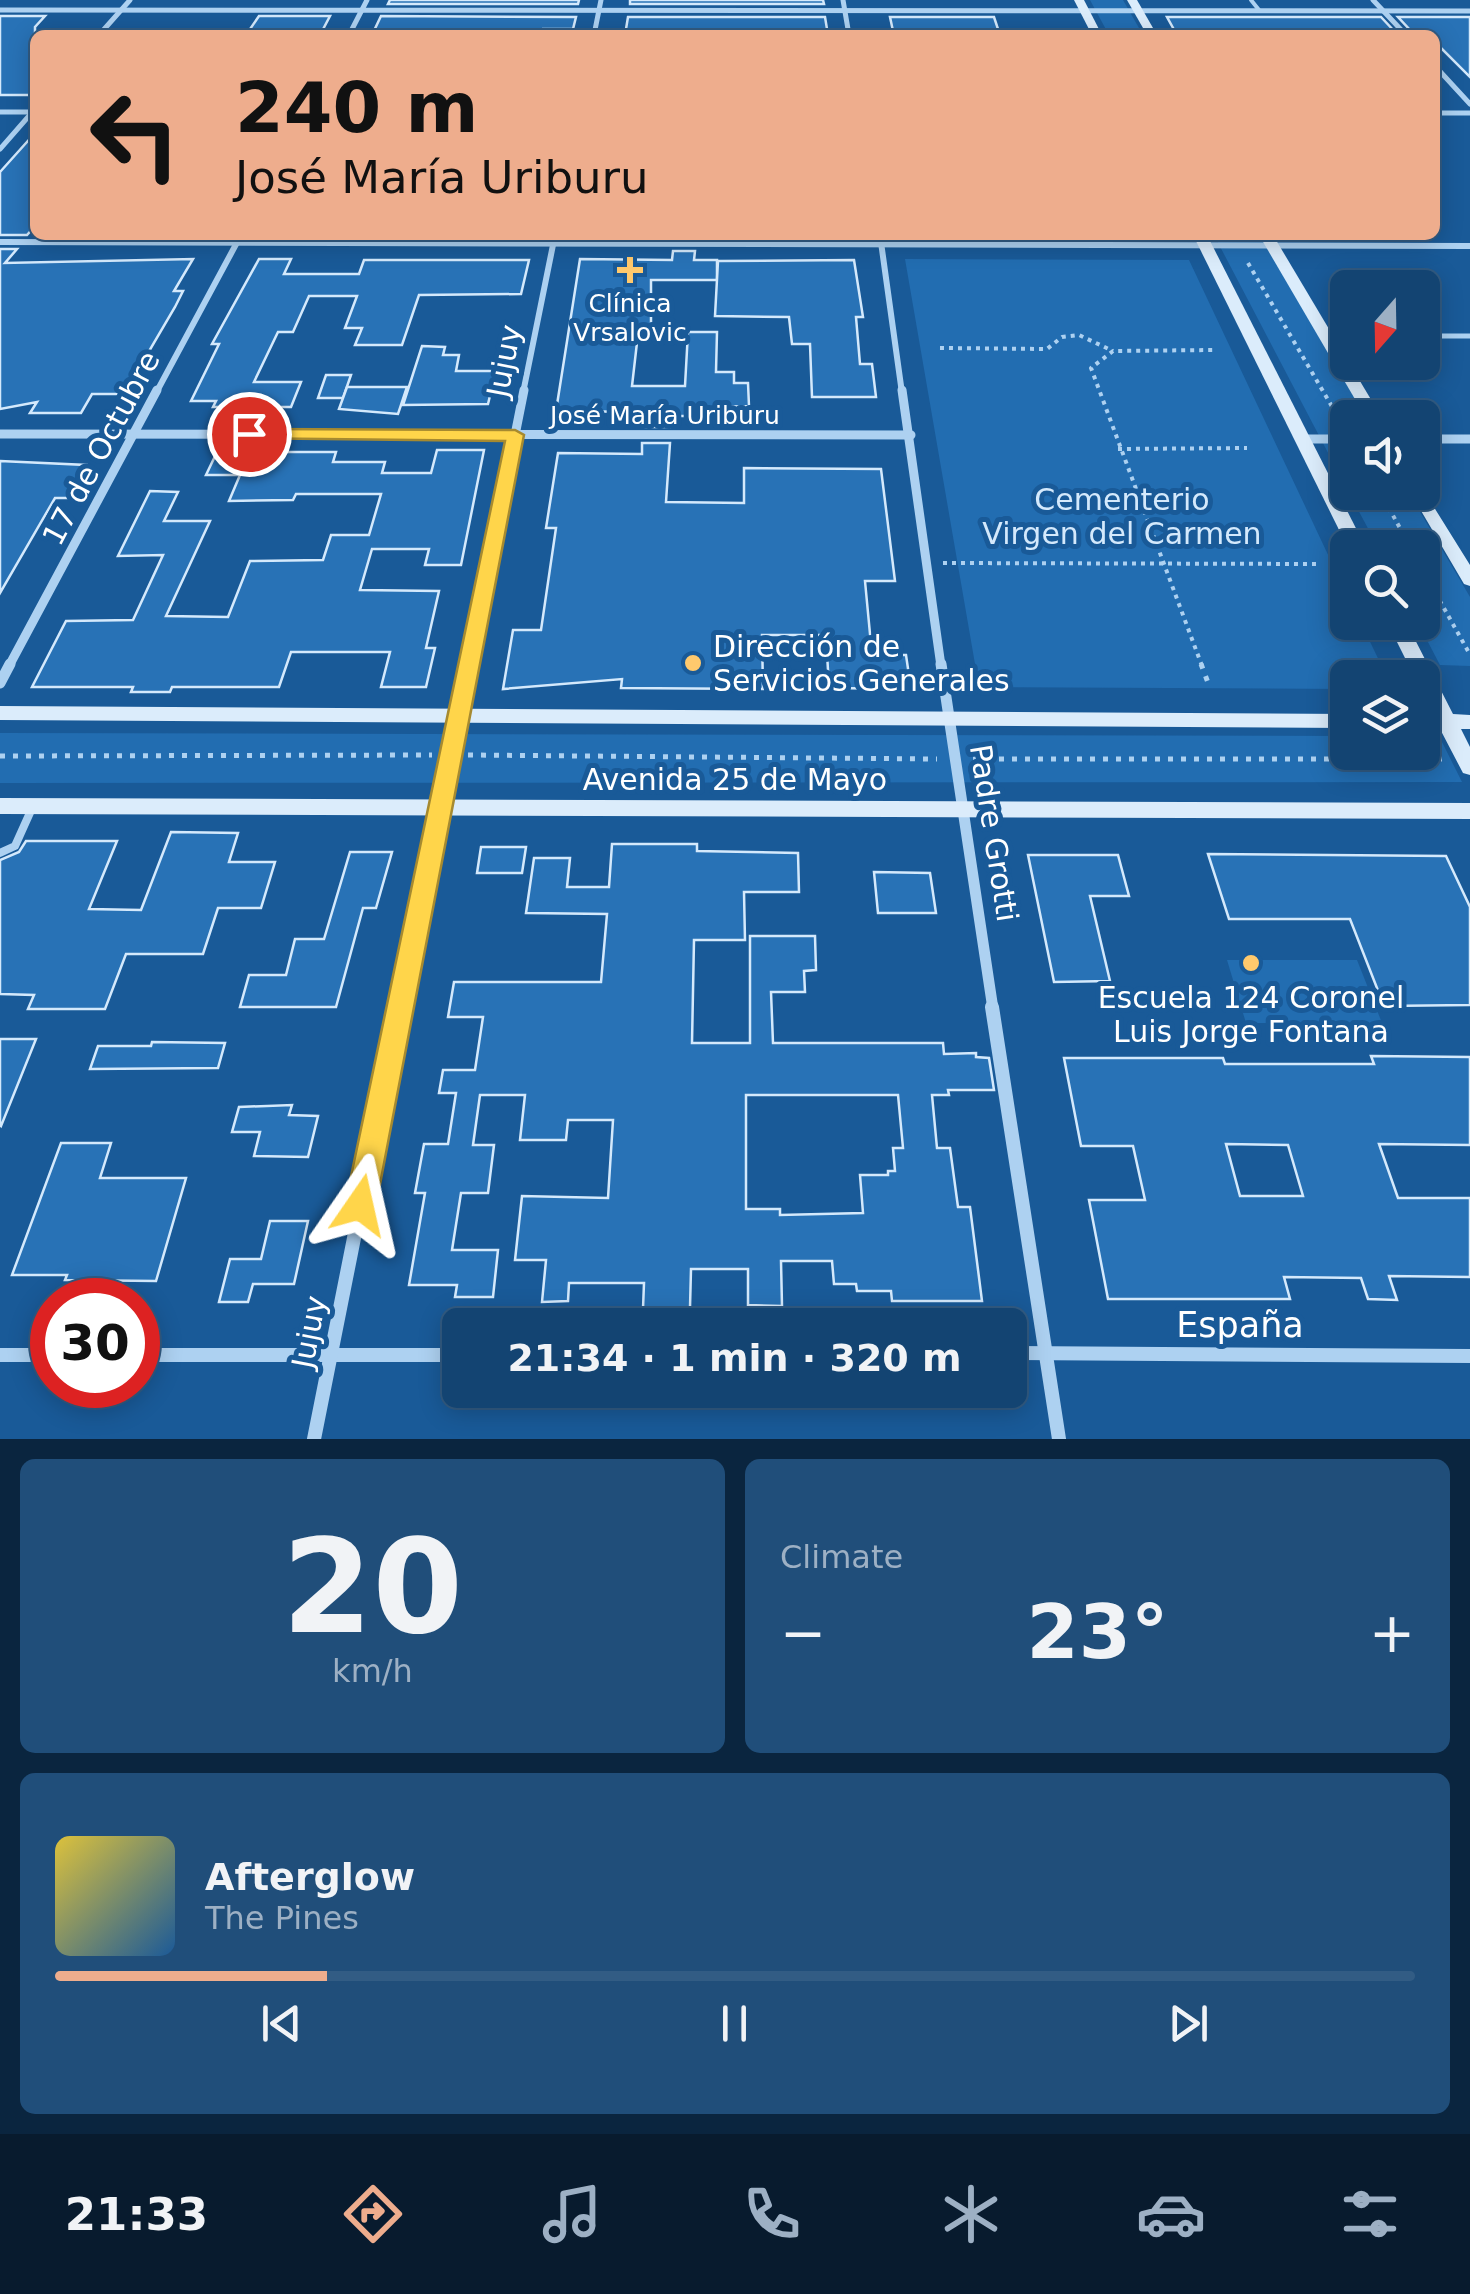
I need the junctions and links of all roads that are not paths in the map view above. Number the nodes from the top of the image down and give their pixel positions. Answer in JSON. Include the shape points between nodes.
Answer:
{"nodes":[{"id":1,"x":130,"y":0,"type":"edge"},
{"id":2,"x":367,"y":0,"type":"edge"},
{"id":3,"x":601,"y":0,"type":"edge"},
{"id":4,"x":844,"y":0,"type":"edge"},
{"id":5,"x":1251,"y":0,"type":"edge"},
{"id":6,"x":1373,"y":0,"type":"edge"},
{"id":7,"x":1082,"y":5,"type":"edge"},
{"id":8,"x":1135,"y":5,"type":"edge"},
{"id":9,"x":0,"y":10,"type":"edge"},
{"id":10,"x":120,"y":10,"type":"junction"},
{"id":11,"x":362,"y":10,"type":"junction"},
{"id":12,"x":599,"y":10,"type":"junction"},
{"id":13,"x":845,"y":10,"type":"junction"},
{"id":14,"x":1259,"y":10,"type":"junction"},
{"id":15,"x":1383,"y":10,"type":"junction"},
{"id":16,"x":1470,"y":11,"type":"edge"},
{"id":17,"x":103,"y":30,"type":"edge"},
{"id":18,"x":352,"y":30,"type":"edge"},
{"id":19,"x":595,"y":30,"type":"edge"},
{"id":20,"x":848,"y":30,"type":"edge"},
{"id":21,"x":1094,"y":30,"type":"edge"},
{"id":22,"x":1149,"y":30,"type":"edge"},
{"id":23,"x":1401,"y":30,"type":"edge"},
{"id":24,"x":1440,"y":71,"type":"edge"},
{"id":25,"x":1470,"y":104,"type":"edge"},
{"id":26,"x":30,"y":111,"type":"edge"},
{"id":27,"x":0,"y":112,"type":"edge"},
{"id":28,"x":1440,"y":113,"type":"edge"},
{"id":29,"x":1470,"y":113,"type":"edge"},
{"id":30,"x":30,"y":115,"type":"edge"},
{"id":31,"x":0,"y":148,"type":"edge"},
{"id":32,"x":159,"y":240,"type":"edge"},
{"id":33,"x":238,"y":240,"type":"edge"},
{"id":34,"x":554,"y":240,"type":"edge"},
{"id":35,"x":881,"y":240,"type":"edge"},
{"id":36,"x":1202,"y":240,"type":"edge"},
{"id":37,"x":1209,"y":240,"type":"edge"},
{"id":38,"x":1269,"y":240,"type":"edge"},
{"id":39,"x":0,"y":242,"type":"edge"},
{"id":40,"x":1470,"y":246,"type":"edge"},
{"id":41,"x":1325,"y":336,"type":"junction"},
{"id":42,"x":1330,"y":336,"type":"edge"},
{"id":43,"x":1440,"y":336,"type":"edge"},
{"id":44,"x":1470,"y":336,"type":"edge"},
{"id":45,"x":1363,"y":400,"type":"edge"},
{"id":46,"x":0,"y":434,"type":"edge"},
{"id":47,"x":135,"y":434,"type":"junction"},
{"id":48,"x":515,"y":435,"type":"junction"},
{"id":49,"x":911,"y":435,"type":"junction"},
{"id":50,"x":1330,"y":438,"type":"edge"},
{"id":51,"x":1301,"y":440,"type":"junction"},
{"id":52,"x":1440,"y":440,"type":"edge"},
{"id":53,"x":1470,"y":440,"type":"edge"},
{"id":54,"x":1429,"y":510,"type":"edge"},
{"id":55,"x":1348,"y":530,"type":"edge"},
{"id":56,"x":1470,"y":580,"type":"edge"},
{"id":57,"x":1405,"y":640,"type":"edge"},
{"id":58,"x":0,"y":683,"type":"edge"},
{"id":59,"x":0,"y":714,"type":"edge"},
{"id":60,"x":460,"y":716,"type":"junction"},
{"id":61,"x":950,"y":718,"type":"junction"},
{"id":62,"x":1330,"y":721,"type":"edge"},
{"id":63,"x":1440,"y":721,"type":"edge"},
{"id":64,"x":1447,"y":721,"type":"junction"},
{"id":65,"x":1470,"y":722,"type":"edge"},
{"id":66,"x":1470,"y":766,"type":"edge"},
{"id":67,"x":0,"y":806,"type":"edge"},
{"id":68,"x":32,"y":806,"type":"junction"},
{"id":69,"x":440,"y":808,"type":"junction"},
{"id":70,"x":962,"y":810,"type":"junction"},
{"id":71,"x":1470,"y":812,"type":"edge"},
{"id":72,"x":0,"y":853,"type":"edge"},
{"id":73,"x":1027,"y":1354,"type":"edge"},
{"id":74,"x":1046,"y":1354,"type":"junction"},
{"id":75,"x":0,"y":1355,"type":"edge"},
{"id":76,"x":30,"y":1355,"type":"edge"},
{"id":77,"x":160,"y":1355,"type":"edge"},
{"id":78,"x":442,"y":1355,"type":"edge"},
{"id":79,"x":330,"y":1356,"type":"junction"},
{"id":80,"x":1470,"y":1356,"type":"edge"},
{"id":81,"x":314,"y":1439,"type":"edge"},
{"id":82,"x":1059,"y":1439,"type":"edge"}],
"edges":[{"from":1,"to":10,"type":"street"},
{"from":2,"to":11,"type":"street"},
{"from":3,"to":12,"type":"street"},
{"from":4,"to":13,"type":"street"},
{"from":5,"to":14,"type":"lane"},
{"from":6,"to":15,"type":"street"},
{"from":7,"to":8,"type":"street"},
{"from":7,"to":13,"type":"street"},
{"from":7,"to":21,"type":"main road"},
{"from":8,"to":14,"type":"street"},
{"from":8,"to":22,"type":"main road"},
{"from":9,"to":10,"type":"street"},
{"from":10,"to":11,"type":"street"},
{"from":10,"to":17,"type":"street"},
{"from":11,"to":12,"type":"street"},
{"from":11,"to":18,"type":"street"},
{"from":12,"to":13,"type":"street"},
{"from":12,"to":19,"type":"street"},
{"from":13,"to":20,"type":"street"},
{"from":14,"to":15,"type":"street"},
{"from":15,"to":16,"type":"street"},
{"from":15,"to":23,"type":"street"},
{"from":24,"to":25,"type":"street"},
{"from":26,"to":27,"type":"street"},
{"from":28,"to":29,"type":"street"},
{"from":30,"to":31,"type":"street"},
{"from":32,"to":39,"type":"street"},
{"from":33,"to":47,"type":"street","name":"17 de Octubre"},
{"from":34,"to":35,"type":"street"},
{"from":34,"to":48,"type":"street","name":"Jujuy"},
{"from":35,"to":49,"type":"street","name":"Padre Grotti"},
{"from":36,"to":51,"type":"main road"},
{"from":37,"to":38,"type":"street"},
{"from":38,"to":40,"type":"street"},
{"from":38,"to":41,"type":"main road"},
{"from":41,"to":42,"type":"lane"},
{"from":41,"to":45,"type":"main road"},
{"from":43,"to":44,"type":"lane"},
{"from":46,"to":47,"type":"street","name":"José María Uriburu"},
{"from":47,"to":48,"type":"street","name":"José María Uriburu"},
{"from":47,"to":58,"type":"street","name":"17 de Octubre"},
{"from":48,"to":49,"type":"street","name":"José María Uriburu"},
{"from":48,"to":60,"type":"street","name":"Jujuy"},
{"from":49,"to":61,"type":"street","name":"Padre Grotti"},
{"from":50,"to":51,"type":"street"},
{"from":51,"to":55,"type":"main road"},
{"from":52,"to":53,"type":"street"},
{"from":54,"to":56,"type":"main road"},
{"from":57,"to":64,"type":"main road"},
{"from":59,"to":60,"type":"main road","name":"Avenida 25 de Mayo"},
{"from":60,"to":61,"type":"main road","name":"Avenida 25 de Mayo"},
{"from":60,"to":69,"type":"street","name":"Jujuy"},
{"from":61,"to":62,"type":"main road","name":"Avenida 25 de Mayo"},
{"from":61,"to":70,"type":"street","name":"Padre Grotti"},
{"from":63,"to":64,"type":"main road"},
{"from":64,"to":65,"type":"main road"},
{"from":64,"to":66,"type":"main road"},
{"from":67,"to":68,"type":"main road","name":"Avenida 25 de Mayo"},
{"from":68,"to":69,"type":"main road","name":"Avenida 25 de Mayo"},
{"from":68,"to":72,"type":"lane","via":[[15,846]]},
{"from":69,"to":70,"type":"main road","name":"Avenida 25 de Mayo"},
{"from":69,"to":79,"type":"street","name":"Jujuy"},
{"from":70,"to":71,"type":"main road","name":"Avenida 25 de Mayo"},
{"from":70,"to":74,"type":"street","name":"Padre Grotti"},
{"from":73,"to":74,"type":"street","name":"España"},
{"from":74,"to":80,"type":"street","name":"España"},
{"from":74,"to":82,"type":"street","name":"Padre Grotti"},
{"from":75,"to":76,"type":"street"},
{"from":77,"to":79,"type":"street"},
{"from":78,"to":79,"type":"street"},
{"from":79,"to":81,"type":"street","name":"Jujuy"}]}
